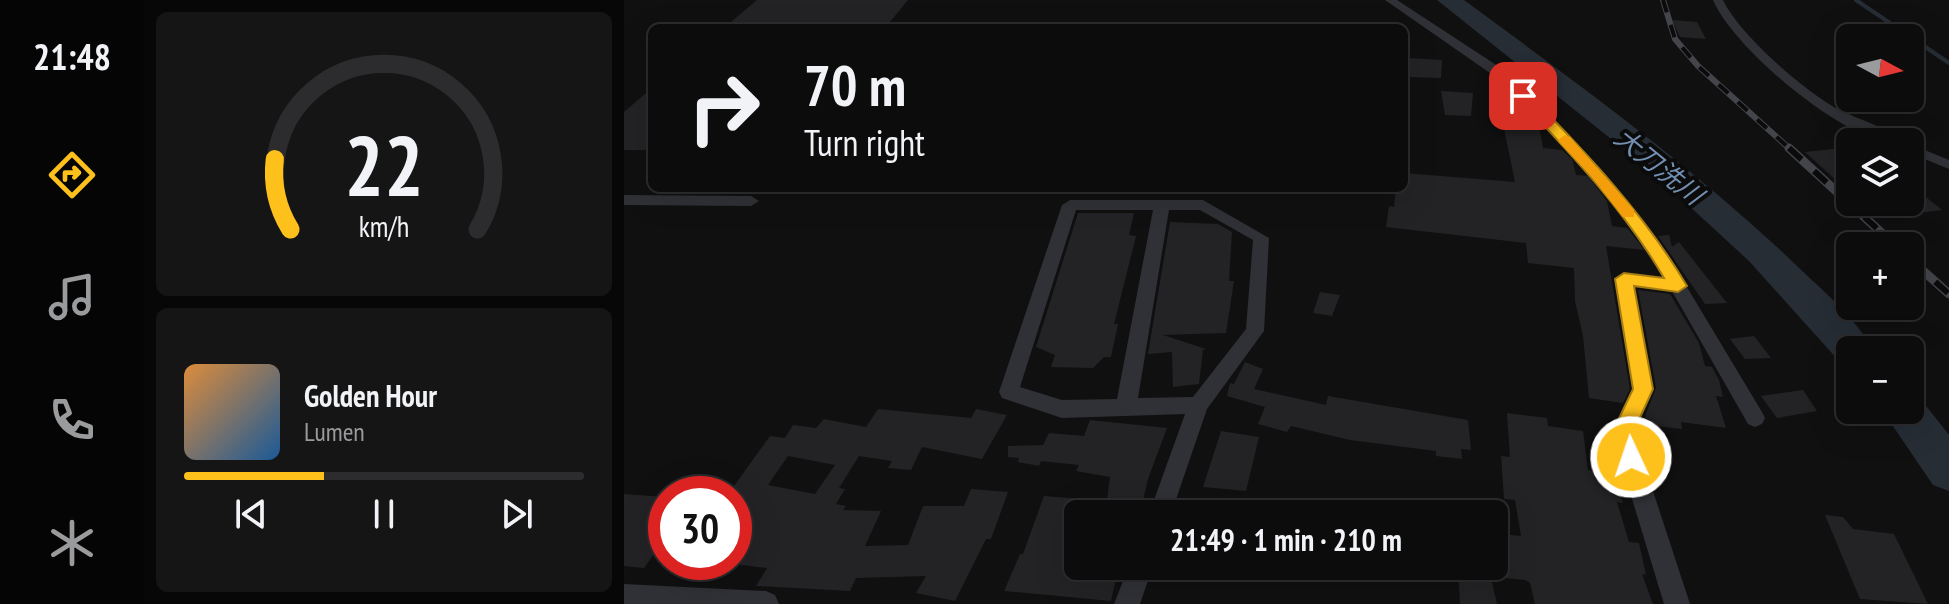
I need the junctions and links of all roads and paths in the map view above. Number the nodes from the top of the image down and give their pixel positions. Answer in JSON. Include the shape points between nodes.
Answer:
{"nodes":[{"id":1,"x":1390,"y":0,"type":"edge"},
{"id":2,"x":1718,"y":0,"type":"edge"},
{"id":3,"x":1866,"y":128,"type":"edge"},
{"id":4,"x":1924,"y":154,"type":"edge"},
{"id":5,"x":1949,"y":165,"type":"edge"},
{"id":6,"x":624,"y":200,"type":"edge"},
{"id":7,"x":751,"y":201,"type":"dead end"},
{"id":8,"x":1162,"y":205,"type":"junction"},
{"id":9,"x":1678,"y":286,"type":"junction"},
{"id":10,"x":1198,"y":405,"type":"junction"},
{"id":11,"x":1126,"y":408,"type":"junction"},
{"id":12,"x":1755,"y":418,"type":"dead end"},
{"id":13,"x":1165,"y":500,"type":"edge"},
{"id":14,"x":1136,"y":580,"type":"edge"},
{"id":15,"x":624,"y":596,"type":"edge"},
{"id":16,"x":766,"y":604,"type":"edge"},
{"id":17,"x":1127,"y":604,"type":"edge"},
{"id":18,"x":1677,"y":604,"type":"edge"}],
"edges":[{"from":1,"to":9,"type":"street","via":[[1505,77],[1596,172]]},
{"from":2,"to":3,"type":"street","via":[[1773,66],[1809,96]]},
{"from":4,"to":5,"type":"street"},
{"from":6,"to":7,"type":"street"},
{"from":8,"to":10,"type":"street","via":[[1203,205],[1261,238],[1255,331]]},
{"from":8,"to":11,"type":"street"},
{"from":8,"to":11,"type":"street","via":[[1070,205],[1009,392],[1062,409]]},
{"from":9,"to":12,"type":"street"},
{"from":9,"to":18,"type":"street","via":[[1624,279],[1643,389],[1623,433]]},
{"from":10,"to":11,"type":"street"},
{"from":10,"to":13,"type":"street"},
{"from":14,"to":17,"type":"street"},
{"from":15,"to":16,"type":"street"}]}
